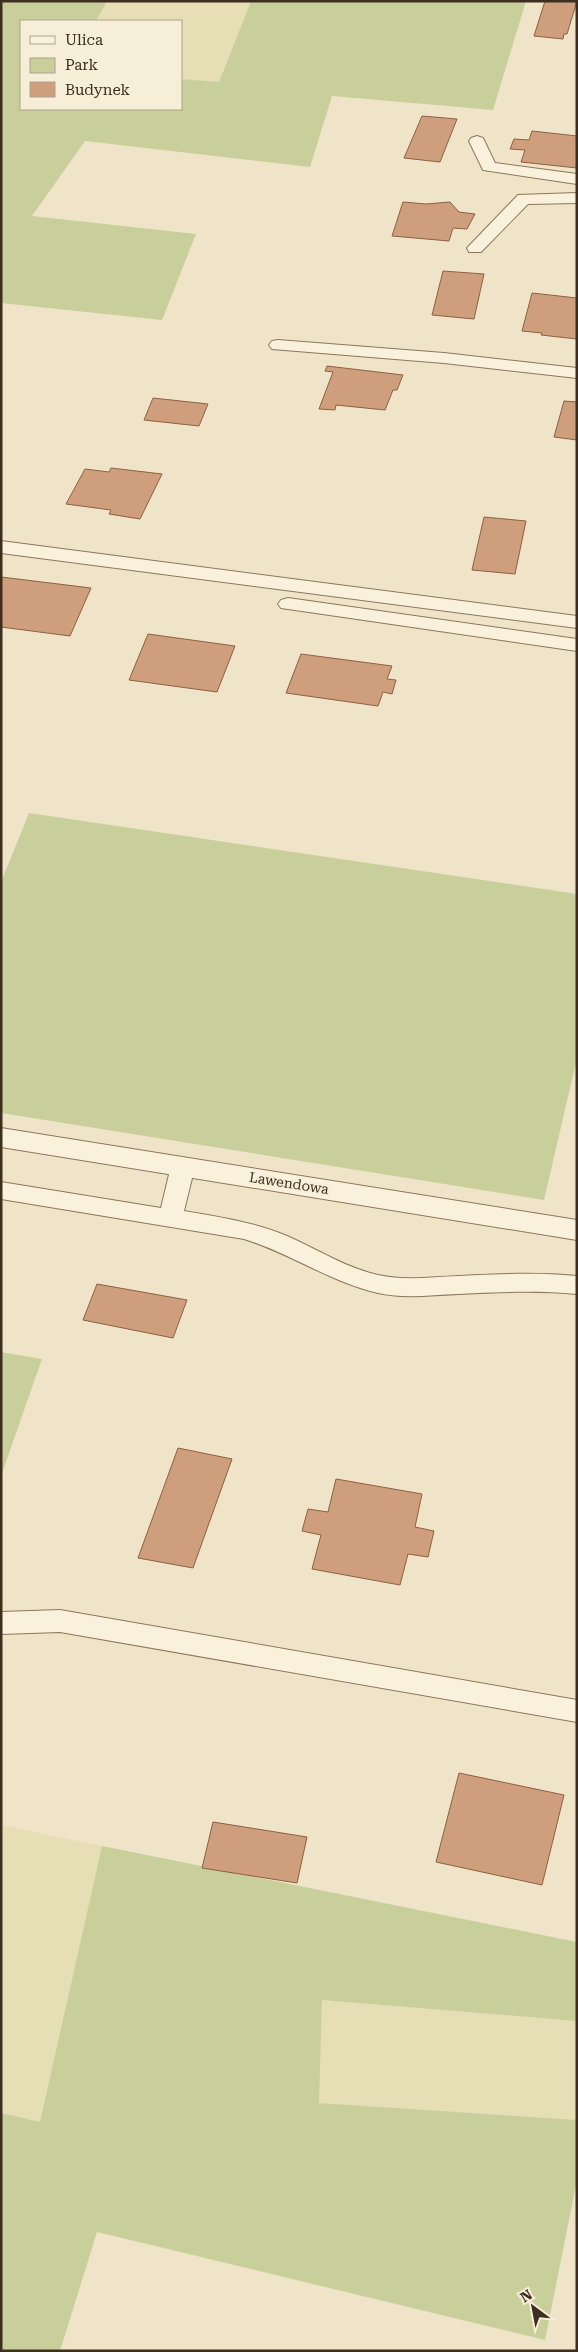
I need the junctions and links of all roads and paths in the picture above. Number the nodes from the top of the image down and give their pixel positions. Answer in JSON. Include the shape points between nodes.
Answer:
{"nodes":[{"id":1,"x":477,"y":141,"type":"dead end"},
{"id":2,"x":577,"y":179,"type":"edge"},
{"id":3,"x":577,"y":198,"type":"edge"},
{"id":4,"x":475,"y":248,"type":"dead end"},
{"id":5,"x":278,"y":346,"type":"dead end"},
{"id":6,"x":577,"y":373,"type":"edge"},
{"id":7,"x":1,"y":547,"type":"edge"},
{"id":8,"x":288,"y":604,"type":"dead end"},
{"id":9,"x":577,"y":622,"type":"edge"},
{"id":10,"x":577,"y":645,"type":"edge"},
{"id":11,"x":1,"y":1137,"type":"edge"},
{"id":12,"x":183,"y":1166,"type":"junction"},
{"id":13,"x":1,"y":1190,"type":"edge"},
{"id":14,"x":170,"y":1218,"type":"junction"},
{"id":15,"x":577,"y":1230,"type":"edge"},
{"id":16,"x":577,"y":1285,"type":"edge"},
{"id":17,"x":1,"y":1623,"type":"edge"},
{"id":18,"x":577,"y":1711,"type":"edge"}],
"edges":[{"from":1,"to":2,"type":"lane","via":[[489,167]]},
{"from":3,"to":4,"type":"lane","via":[[524,199]]},
{"from":5,"to":6,"type":"lane","via":[[444,358]]},
{"from":7,"to":9,"type":"lane"},
{"from":8,"to":10,"type":"lane"},
{"from":11,"to":12,"type":"street","name":"Lawendowa"},
{"from":12,"to":14,"type":"lane"},
{"from":12,"to":15,"type":"street","name":"Lawendowa"},
{"from":13,"to":14,"type":"lane"},
{"from":14,"to":16,"type":"lane","via":[[268,1236],[328,1265],[378,1284],[407,1287]]},
{"from":17,"to":18,"type":"lane","via":[[60,1622]]}]}
